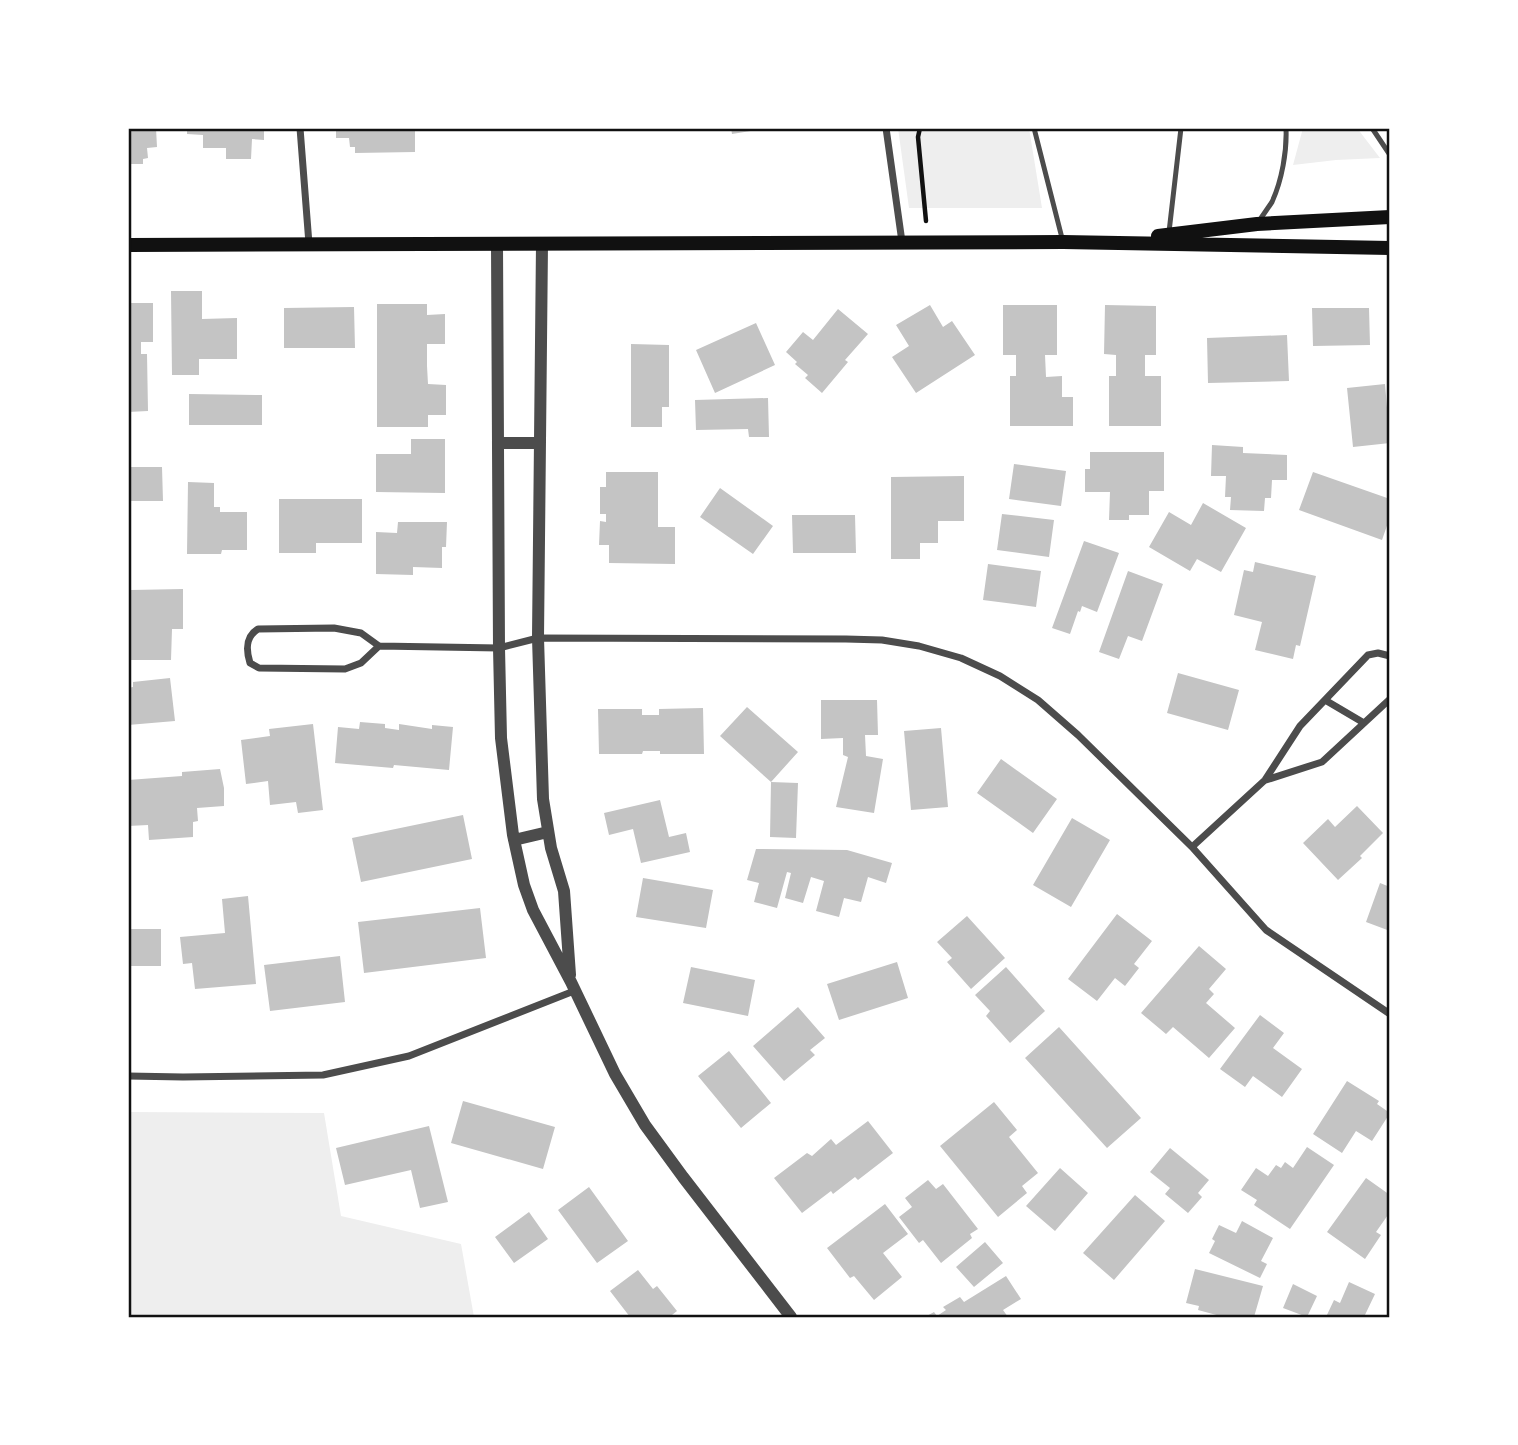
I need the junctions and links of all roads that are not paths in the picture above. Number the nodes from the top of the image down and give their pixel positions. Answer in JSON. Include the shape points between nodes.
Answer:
{"nodes":[{"id":1,"x":300,"y":128,"type":"edge"},
{"id":2,"x":886,"y":128,"type":"edge"},
{"id":3,"x":1034,"y":128,"type":"edge"},
{"id":4,"x":1181,"y":128,"type":"edge"},
{"id":5,"x":1286,"y":128,"type":"edge"},
{"id":6,"x":1372,"y":128,"type":"edge"},
{"id":7,"x":1390,"y":155,"type":"edge"},
{"id":8,"x":1390,"y":216,"type":"edge"},
{"id":9,"x":1258,"y":224,"type":"junction"},
{"id":10,"x":1169,"y":235,"type":"junction"},
{"id":11,"x":902,"y":242,"type":"junction"},
{"id":12,"x":1063,"y":242,"type":"junction"},
{"id":13,"x":1083,"y":242,"type":"junction"},
{"id":14,"x":309,"y":244,"type":"junction"},
{"id":15,"x":497,"y":244,"type":"junction"},
{"id":16,"x":542,"y":244,"type":"junction"},
{"id":17,"x":128,"y":245,"type":"edge"},
{"id":18,"x":1390,"y":248,"type":"edge"},
{"id":19,"x":498,"y":443,"type":"junction"},
{"id":20,"x":540,"y":443,"type":"junction"},
{"id":21,"x":538,"y":638,"type":"junction"},
{"id":22,"x":379,"y":646,"type":"junction"},
{"id":23,"x":499,"y":648,"type":"junction"},
{"id":24,"x":1390,"y":656,"type":"edge"},
{"id":25,"x":1325,"y":699,"type":"junction"},
{"id":26,"x":1390,"y":699,"type":"edge"},
{"id":27,"x":1364,"y":723,"type":"junction"},
{"id":28,"x":1265,"y":780,"type":"junction"},
{"id":29,"x":548,"y":832,"type":"junction"},
{"id":30,"x":514,"y":840,"type":"junction"},
{"id":31,"x":1192,"y":847,"type":"junction"},
{"id":32,"x":573,"y":986,"type":"junction"},
{"id":33,"x":1390,"y":1014,"type":"edge"},
{"id":34,"x":128,"y":1076,"type":"edge"},
{"id":35,"x":791,"y":1317,"type":"edge"}],
"edges":[{"from":1,"to":14,"type":"street"},
{"from":2,"to":11,"type":"street"},
{"from":3,"to":12,"type":"lane"},
{"from":4,"to":10,"type":"lane"},
{"from":5,"to":9,"type":"lane","via":[[1287,147],[1278,181]]},
{"from":6,"to":7,"type":"lane"},
{"from":8,"to":9,"type":"main road"},
{"from":9,"to":10,"type":"main road"},
{"from":10,"to":13,"type":"main road"},
{"from":11,"to":12,"type":"main road"},
{"from":11,"to":16,"type":"main road"},
{"from":12,"to":13,"type":"main road"},
{"from":13,"to":18,"type":"main road"},
{"from":14,"to":15,"type":"main road"},
{"from":14,"to":17,"type":"main road"},
{"from":15,"to":16,"type":"main road"},
{"from":15,"to":19,"type":"street"},
{"from":16,"to":20,"type":"street"},
{"from":19,"to":20,"type":"street"},
{"from":19,"to":23,"type":"street"},
{"from":20,"to":21,"type":"street"},
{"from":21,"to":23,"type":"street"},
{"from":21,"to":29,"type":"street"},
{"from":21,"to":31,"type":"street","via":[[882,640],[950,655],[1000,676],[1038,700]]},
{"from":22,"to":22,"type":"street","via":[[361,663],[345,669],[259,668],[250,663],[247,649],[251,633],[270,628],[334,628],[361,634]]},
{"from":22,"to":23,"type":"street"},
{"from":23,"to":30,"type":"street","via":[[501,738]]},
{"from":24,"to":25,"type":"street","via":[[1368,655]]},
{"from":25,"to":27,"type":"street"},
{"from":25,"to":28,"type":"street","via":[[1300,726]]},
{"from":26,"to":27,"type":"street"},
{"from":27,"to":28,"type":"street","via":[[1322,762]]},
{"from":28,"to":31,"type":"street"},
{"from":29,"to":30,"type":"street"},
{"from":29,"to":32,"type":"street","via":[[564,891]]},
{"from":30,"to":32,"type":"street","via":[[533,911]]},
{"from":31,"to":33,"type":"street","via":[[1266,930]]},
{"from":32,"to":34,"type":"street","via":[[409,1056],[323,1075]]},
{"from":32,"to":35,"type":"street","via":[[645,1125]]}]}
